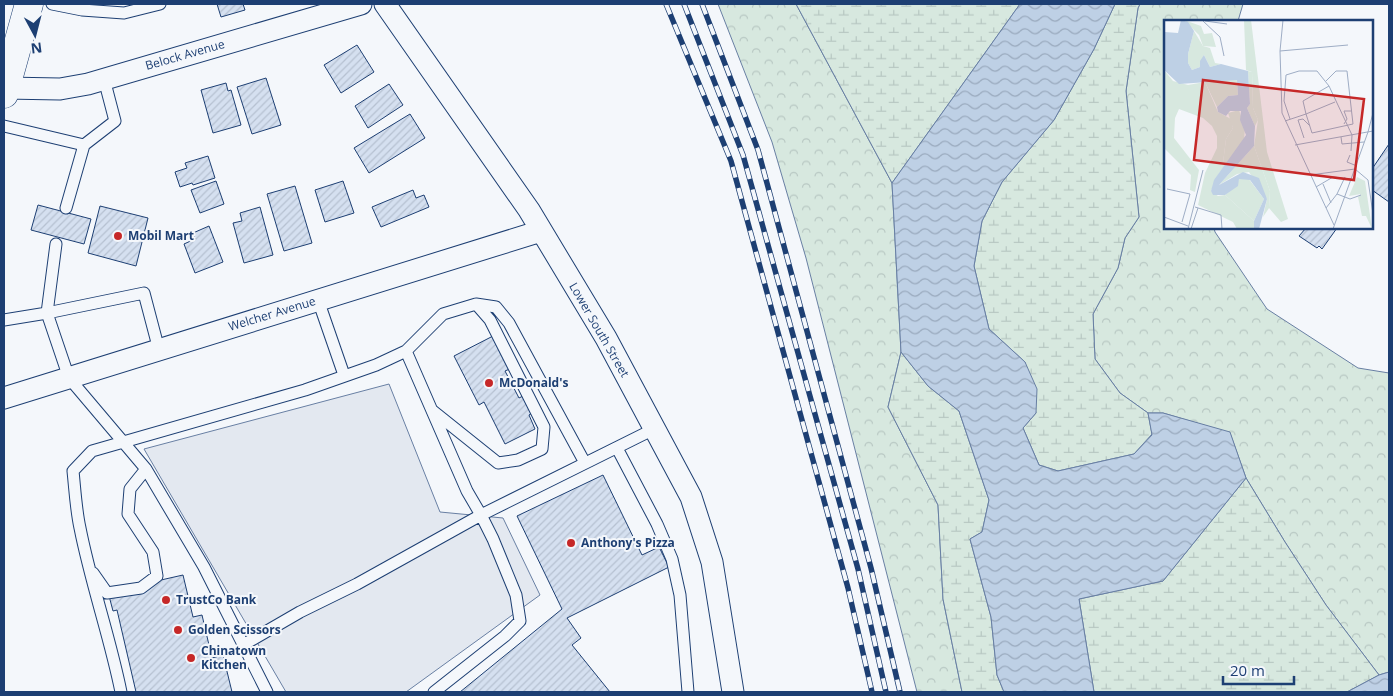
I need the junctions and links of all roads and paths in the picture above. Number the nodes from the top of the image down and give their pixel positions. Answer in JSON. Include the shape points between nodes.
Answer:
{"nodes":[{"id":1,"x":29,"y":4,"type":"edge"},
{"id":2,"x":52,"y":4,"type":"edge"},
{"id":3,"x":160,"y":4,"type":"edge"},
{"id":4,"x":361,"y":4,"type":"edge"},
{"id":5,"x":385,"y":4,"type":"edge"},
{"id":6,"x":83,"y":7,"type":"edge"},
{"id":7,"x":104,"y":79,"type":"junction"},
{"id":8,"x":4,"y":90,"type":"edge"},
{"id":9,"x":4,"y":126,"type":"edge"},
{"id":10,"x":84,"y":145,"type":"junction"},
{"id":11,"x":66,"y":208,"type":"dead end"},
{"id":12,"x":541,"y":231,"type":"junction"},
{"id":13,"x":56,"y":244,"type":"dead end"},
{"id":14,"x":318,"y":300,"type":"junction"},
{"id":15,"x":476,"y":304,"type":"junction"},
{"id":16,"x":47,"y":313,"type":"junction"},
{"id":17,"x":4,"y":320,"type":"edge"},
{"id":18,"x":160,"y":350,"type":"junction"},
{"id":19,"x":406,"y":351,"type":"junction"},
{"id":20,"x":344,"y":375,"type":"junction"},
{"id":21,"x":69,"y":378,"type":"junction"},
{"id":22,"x":4,"y":398,"type":"edge"},
{"id":23,"x":432,"y":410,"type":"junction"},
{"id":24,"x":654,"y":429,"type":"junction"},
{"id":25,"x":124,"y":442,"type":"junction"},
{"id":26,"x":617,"y":448,"type":"junction"},
{"id":27,"x":585,"y":464,"type":"junction"},
{"id":28,"x":146,"y":469,"type":"junction"},
{"id":29,"x":481,"y":515,"type":"junction"},
{"id":30,"x":89,"y":568,"type":"junction"},
{"id":31,"x":243,"y":645,"type":"junction"},
{"id":32,"x":121,"y":692,"type":"edge"},
{"id":33,"x":267,"y":692,"type":"edge"},
{"id":34,"x":434,"y":692,"type":"edge"},
{"id":35,"x":688,"y":692,"type":"edge"},
{"id":36,"x":733,"y":692,"type":"edge"}],
"edges":[{"from":1,"to":8,"type":"main road"},
{"from":2,"to":6,"type":"lane"},
{"from":3,"to":6,"type":"lane","via":[[124,13]]},
{"from":4,"to":7,"type":"street","name":"Belock Avenue"},
{"from":5,"to":12,"type":"street","name":"Lower South Street"},
{"from":7,"to":8,"type":"street","name":"Belock Avenue","via":[[60,89]]},
{"from":7,"to":10,"type":"lane","via":[[115,120]]},
{"from":9,"to":10,"type":"lane"},
{"from":10,"to":11,"type":"lane"},
{"from":12,"to":14,"type":"street","name":"Welcher Avenue"},
{"from":12,"to":24,"type":"street","name":"Lower South Street","via":[[606,338]]},
{"from":13,"to":16,"type":"lane"},
{"from":14,"to":18,"type":"street","name":"Welcher Avenue"},
{"from":14,"to":20,"type":"lane"},
{"from":15,"to":19,"type":"lane","via":[[443,314]]},
{"from":15,"to":23,"type":"lane","via":[[490,320],[544,427],[542,449],[518,460],[498,463]]},
{"from":15,"to":27,"type":"lane","via":[[496,307],[509,323]]},
{"from":16,"to":17,"type":"lane"},
{"from":16,"to":18,"type":"lane","via":[[144,293]]},
{"from":16,"to":21,"type":"lane"},
{"from":18,"to":21,"type":"street","name":"Welcher Avenue"},
{"from":19,"to":20,"type":"lane"},
{"from":19,"to":23,"type":"lane"},
{"from":20,"to":25,"type":"lane","via":[[305,390]]},
{"from":21,"to":22,"type":"street","name":"Welcher Avenue"},
{"from":21,"to":25,"type":"lane"},
{"from":23,"to":29,"type":"lane","via":[[467,491]]},
{"from":24,"to":26,"type":"lane"},
{"from":24,"to":36,"type":"street","name":"Lower South Street","via":[[691,497],[712,562]]},
{"from":25,"to":28,"type":"lane"},
{"from":25,"to":30,"type":"lane","via":[[92,451],[72,471],[79,527]]},
{"from":26,"to":27,"type":"lane"},
{"from":26,"to":35,"type":"lane","via":[[672,559],[680,595]]},
{"from":27,"to":29,"type":"lane"},
{"from":28,"to":30,"type":"lane","via":[[130,489],[128,514],[152,552],[157,576],[141,588],[107,593]]},
{"from":28,"to":31,"type":"lane","via":[[204,566]]},
{"from":29,"to":31,"type":"lane"},
{"from":29,"to":34,"type":"lane","via":[[516,595],[520,621]]},
{"from":30,"to":32,"type":"lane"},
{"from":31,"to":33,"type":"lane"}]}
